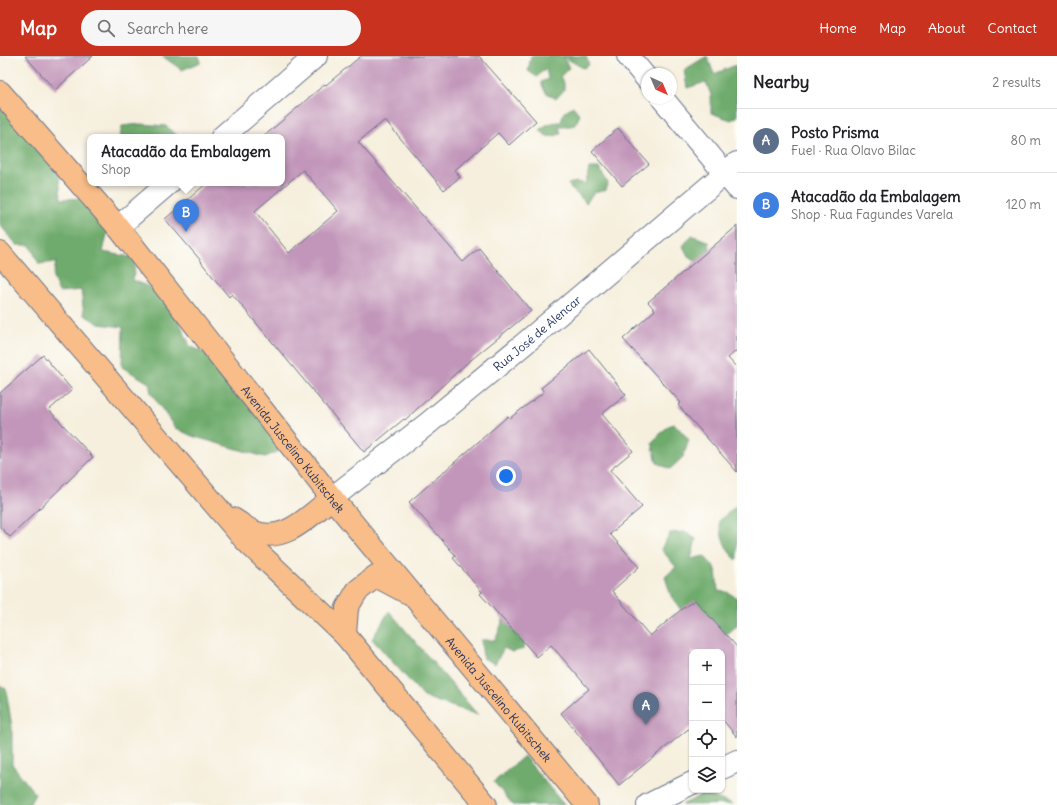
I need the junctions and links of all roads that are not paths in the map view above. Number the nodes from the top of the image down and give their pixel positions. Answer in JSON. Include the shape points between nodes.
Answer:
{"nodes":[{"id":1,"x":316,"y":56,"type":"edge"},
{"id":2,"x":628,"y":56,"type":"edge"},
{"id":3,"x":641,"y":72,"type":"edge"},
{"id":4,"x":0,"y":92,"type":"edge"},
{"id":5,"x":668,"y":104,"type":"edge"},
{"id":6,"x":225,"y":134,"type":"edge"},
{"id":7,"x":733,"y":175,"type":"edge"},
{"id":8,"x":166,"y":186,"type":"edge"},
{"id":9,"x":118,"y":227,"type":"junction"},
{"id":10,"x":0,"y":253,"type":"edge"},
{"id":11,"x":332,"y":498,"type":"junction"},
{"id":12,"x":220,"y":512,"type":"junction"},
{"id":13,"x":415,"y":596,"type":"junction"},
{"id":14,"x":345,"y":635,"type":"junction"},
{"id":15,"x":737,"y":760,"type":"edge"},
{"id":16,"x":725,"y":766,"type":"edge"},
{"id":17,"x":689,"y":784,"type":"edge"},
{"id":18,"x":486,"y":805,"type":"edge"},
{"id":19,"x":587,"y":805,"type":"edge"},
{"id":20,"x":648,"y":805,"type":"edge"}],
"edges":[{"from":1,"to":6,"type":"street"},
{"from":2,"to":3,"type":"street"},
{"from":4,"to":9,"type":"main road","name":"Avenida Juscelino Kubitschek"},
{"from":5,"to":7,"type":"street"},
{"from":7,"to":11,"type":"street","name":"Rua José de Alencar"},
{"from":8,"to":9,"type":"street"},
{"from":9,"to":11,"type":"main road","name":"Avenida Juscelino Kubitschek"},
{"from":10,"to":12,"type":"main road"},
{"from":11,"to":12,"type":"main road","via":[[291,530],[273,535],[254,532]]},
{"from":11,"to":13,"type":"main road","name":"Avenida Juscelino Kubitschek"},
{"from":12,"to":14,"type":"main road","via":[[246,541]]},
{"from":13,"to":14,"type":"main road","via":[[376,576],[357,591],[347,608]]},
{"from":13,"to":19,"type":"main road","name":"Avenida Juscelino Kubitschek"},
{"from":14,"to":18,"type":"main road"},
{"from":15,"to":16,"type":"street"},
{"from":17,"to":20,"type":"street"}]}
